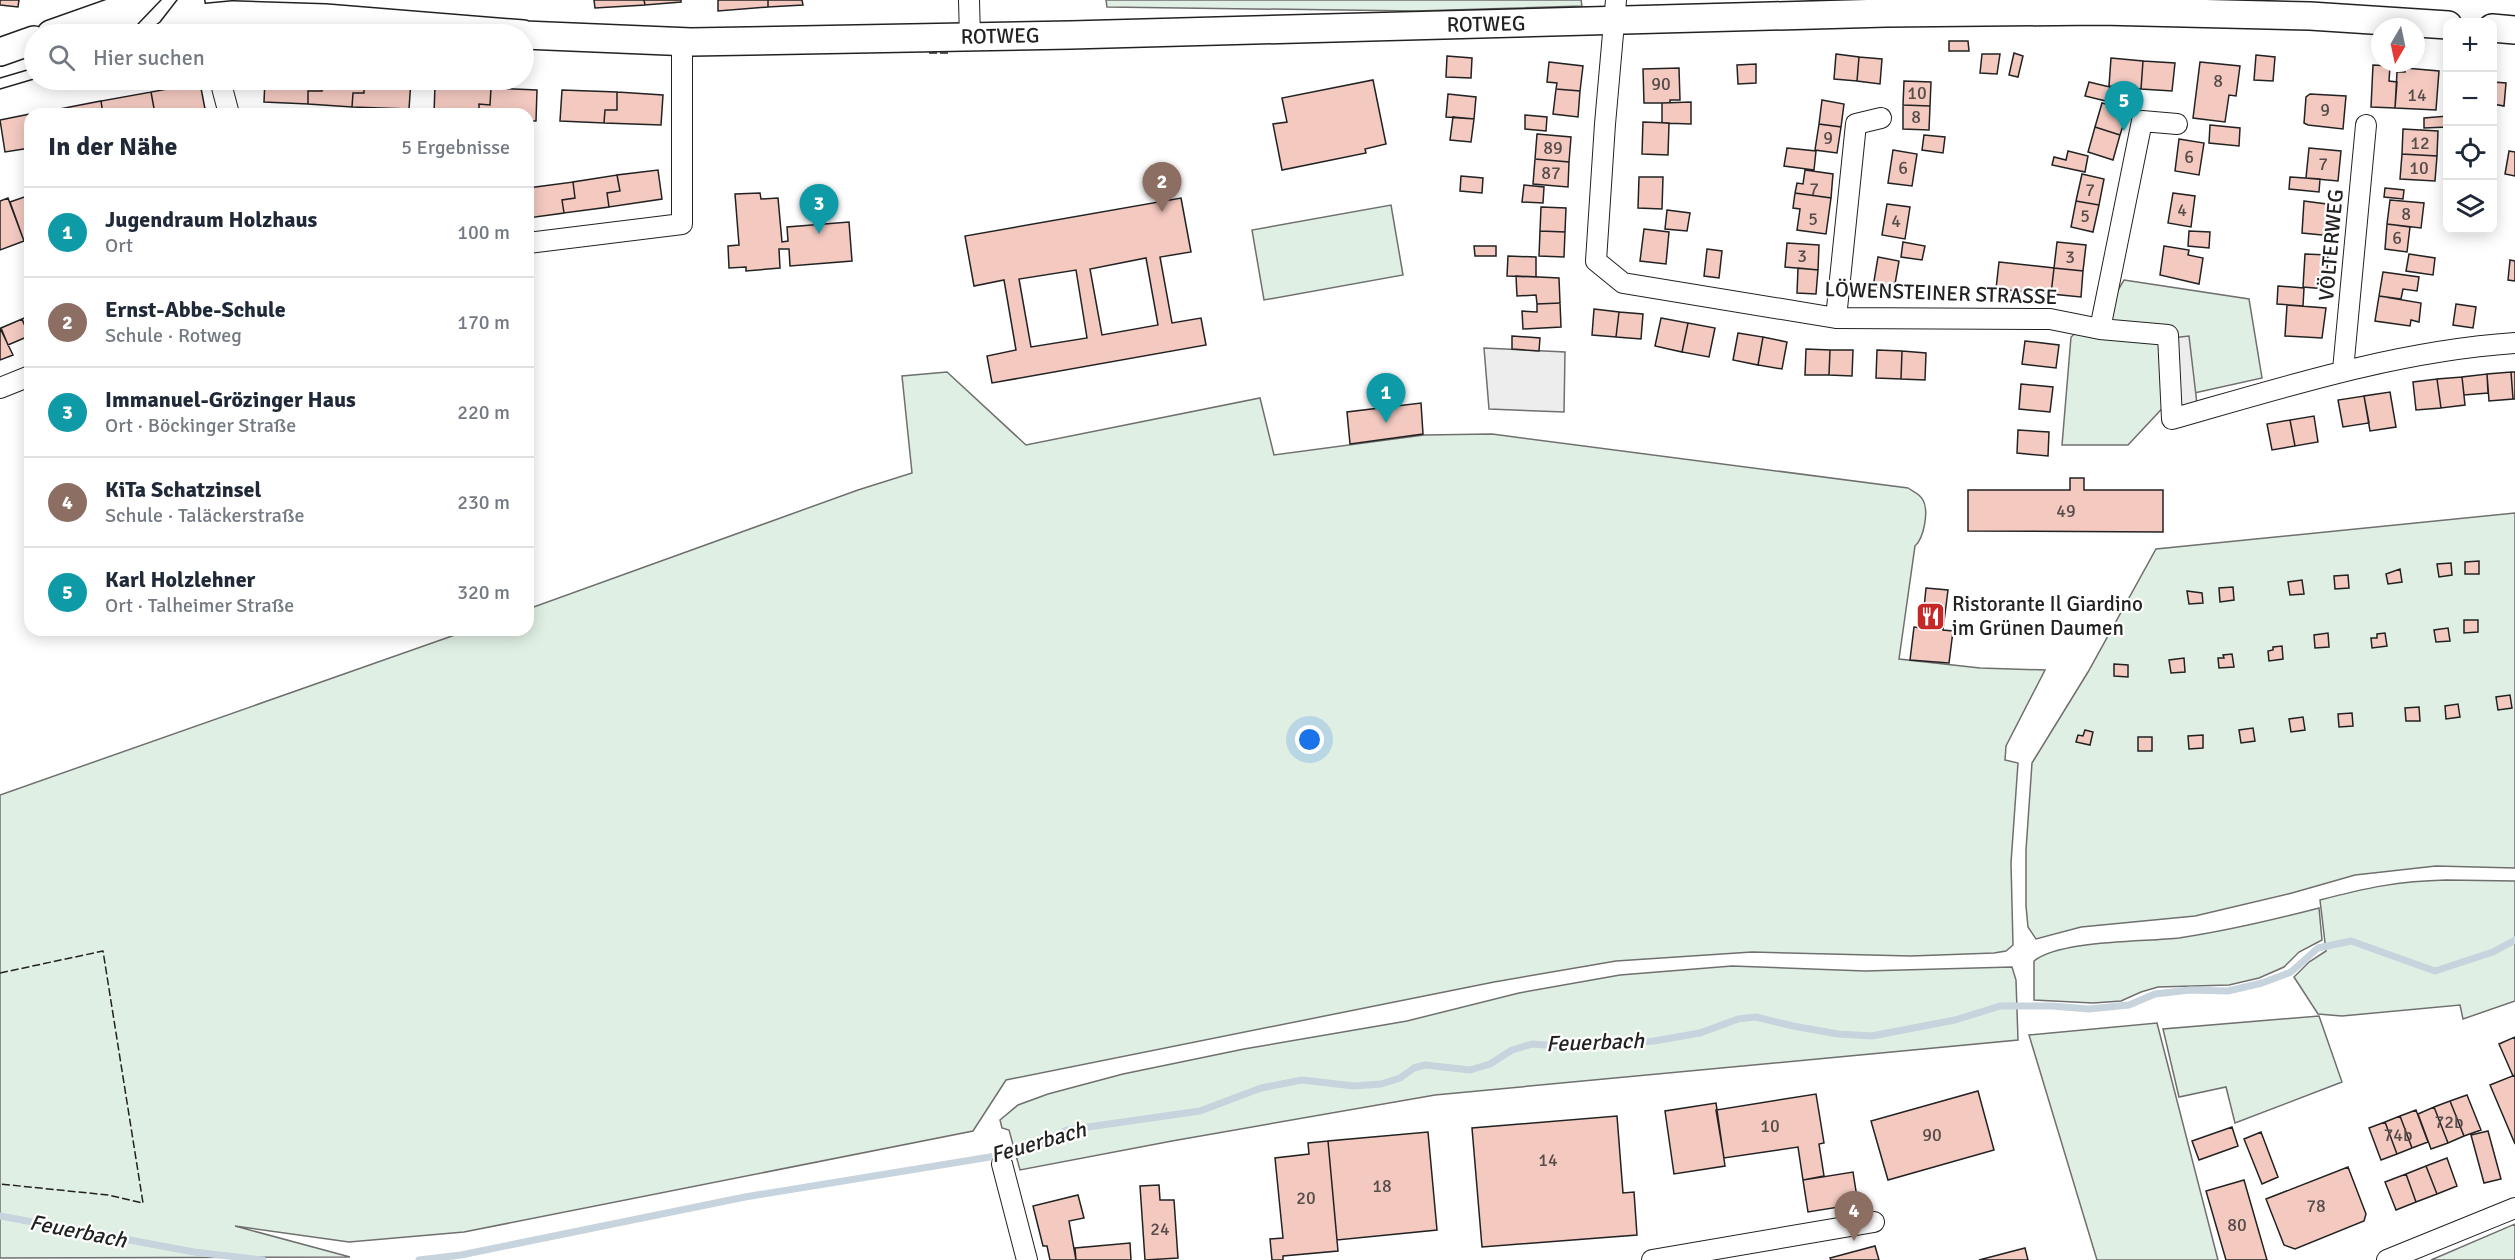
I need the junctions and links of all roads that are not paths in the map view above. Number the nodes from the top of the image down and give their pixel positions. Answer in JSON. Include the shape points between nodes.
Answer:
{"nodes":[{"id":1,"x":969,"y":0,"type":"edge"},
{"id":2,"x":132,"y":1,"type":"edge"},
{"id":3,"x":1615,"y":10,"type":"edge"},
{"id":4,"x":225,"y":16,"type":"edge"},
{"id":5,"x":82,"y":24,"type":"joint"},
{"id":6,"x":399,"y":24,"type":"edge"},
{"id":7,"x":2443,"y":25,"type":"edge"},
{"id":8,"x":2497,"y":28,"type":"edge"},
{"id":9,"x":2515,"y":30,"type":"edge"},
{"id":10,"x":534,"y":35,"type":"edge"},
{"id":11,"x":970,"y":37,"type":"junction"},
{"id":12,"x":682,"y":42,"type":"junction"},
{"id":13,"x":24,"y":44,"type":"edge"},
{"id":14,"x":0,"y":52,"type":"edge"},
{"id":15,"x":223,"y":90,"type":"edge"},
{"id":16,"x":227,"y":108,"type":"edge"},
{"id":17,"x":1881,"y":118,"type":"dead end"},
{"id":18,"x":2177,"y":124,"type":"dead end"},
{"id":19,"x":2366,"y":125,"type":"dead end"},
{"id":20,"x":534,"y":242,"type":"edge"},
{"id":21,"x":1836,"y":318,"type":"junction"},
{"id":22,"x":2100,"y":329,"type":"junction"},
{"id":23,"x":2515,"y":343,"type":"edge"},
{"id":24,"x":2343,"y":370,"type":"junction"},
{"id":25,"x":24,"y":378,"type":"edge"},
{"id":26,"x":0,"y":388,"type":"edge"},
{"id":27,"x":1002,"y":1164,"type":"dead end"},
{"id":28,"x":2515,"y":1208,"type":"edge"},
{"id":29,"x":1874,"y":1222,"type":"dead end"},
{"id":30,"x":1027,"y":1260,"type":"edge"},
{"id":31,"x":1655,"y":1260,"type":"edge"},
{"id":32,"x":2387,"y":1260,"type":"edge"}],
"edges":[{"from":1,"to":11,"type":"street"},
{"from":2,"to":4,"type":"main road","name":"ROTWEG","via":[[196,4]]},
{"from":2,"to":5,"type":"main road","name":"ROTWEG"},
{"from":3,"to":7,"type":"main road","name":"ROTWEG","via":[[2101,11],[2310,16]]},
{"from":3,"to":11,"type":"main road","name":"ROTWEG"},
{"from":3,"to":21,"type":"street","name":"LÖWENSTEINER STRASSE","via":[[1596,261],[1623,283]]},
{"from":4,"to":5,"type":"main road","name":"ROTWEG","via":[[138,24]]},
{"from":4,"to":6,"type":"main road","name":"ROTWEG"},
{"from":8,"to":9,"type":"main road"},
{"from":10,"to":12,"type":"main road","name":"ROTWEG"},
{"from":11,"to":12,"type":"main road","name":"ROTWEG"},
{"from":12,"to":20,"type":"street","via":[[682,224]]},
{"from":13,"to":14,"type":"main road"},
{"from":15,"to":16,"type":"street"},
{"from":17,"to":21,"type":"street","via":[[1856,124]]},
{"from":18,"to":22,"type":"street","via":[[2142,121]]},
{"from":19,"to":24,"type":"street","name":"VÖLTERWEG"},
{"from":21,"to":22,"type":"street","name":"LÖWENSTEINER STRASSE","via":[[2050,319]]},
{"from":22,"to":24,"type":"street","name":"LÖWENSTEINER STRASSE","via":[[2168,335],[2172,419]]},
{"from":23,"to":24,"type":"street","name":"LÖWENSTEINER STRASSE"},
{"from":25,"to":26,"type":"street"},
{"from":27,"to":30,"type":"street"},
{"from":28,"to":32,"type":"street"},
{"from":29,"to":31,"type":"street"}]}
